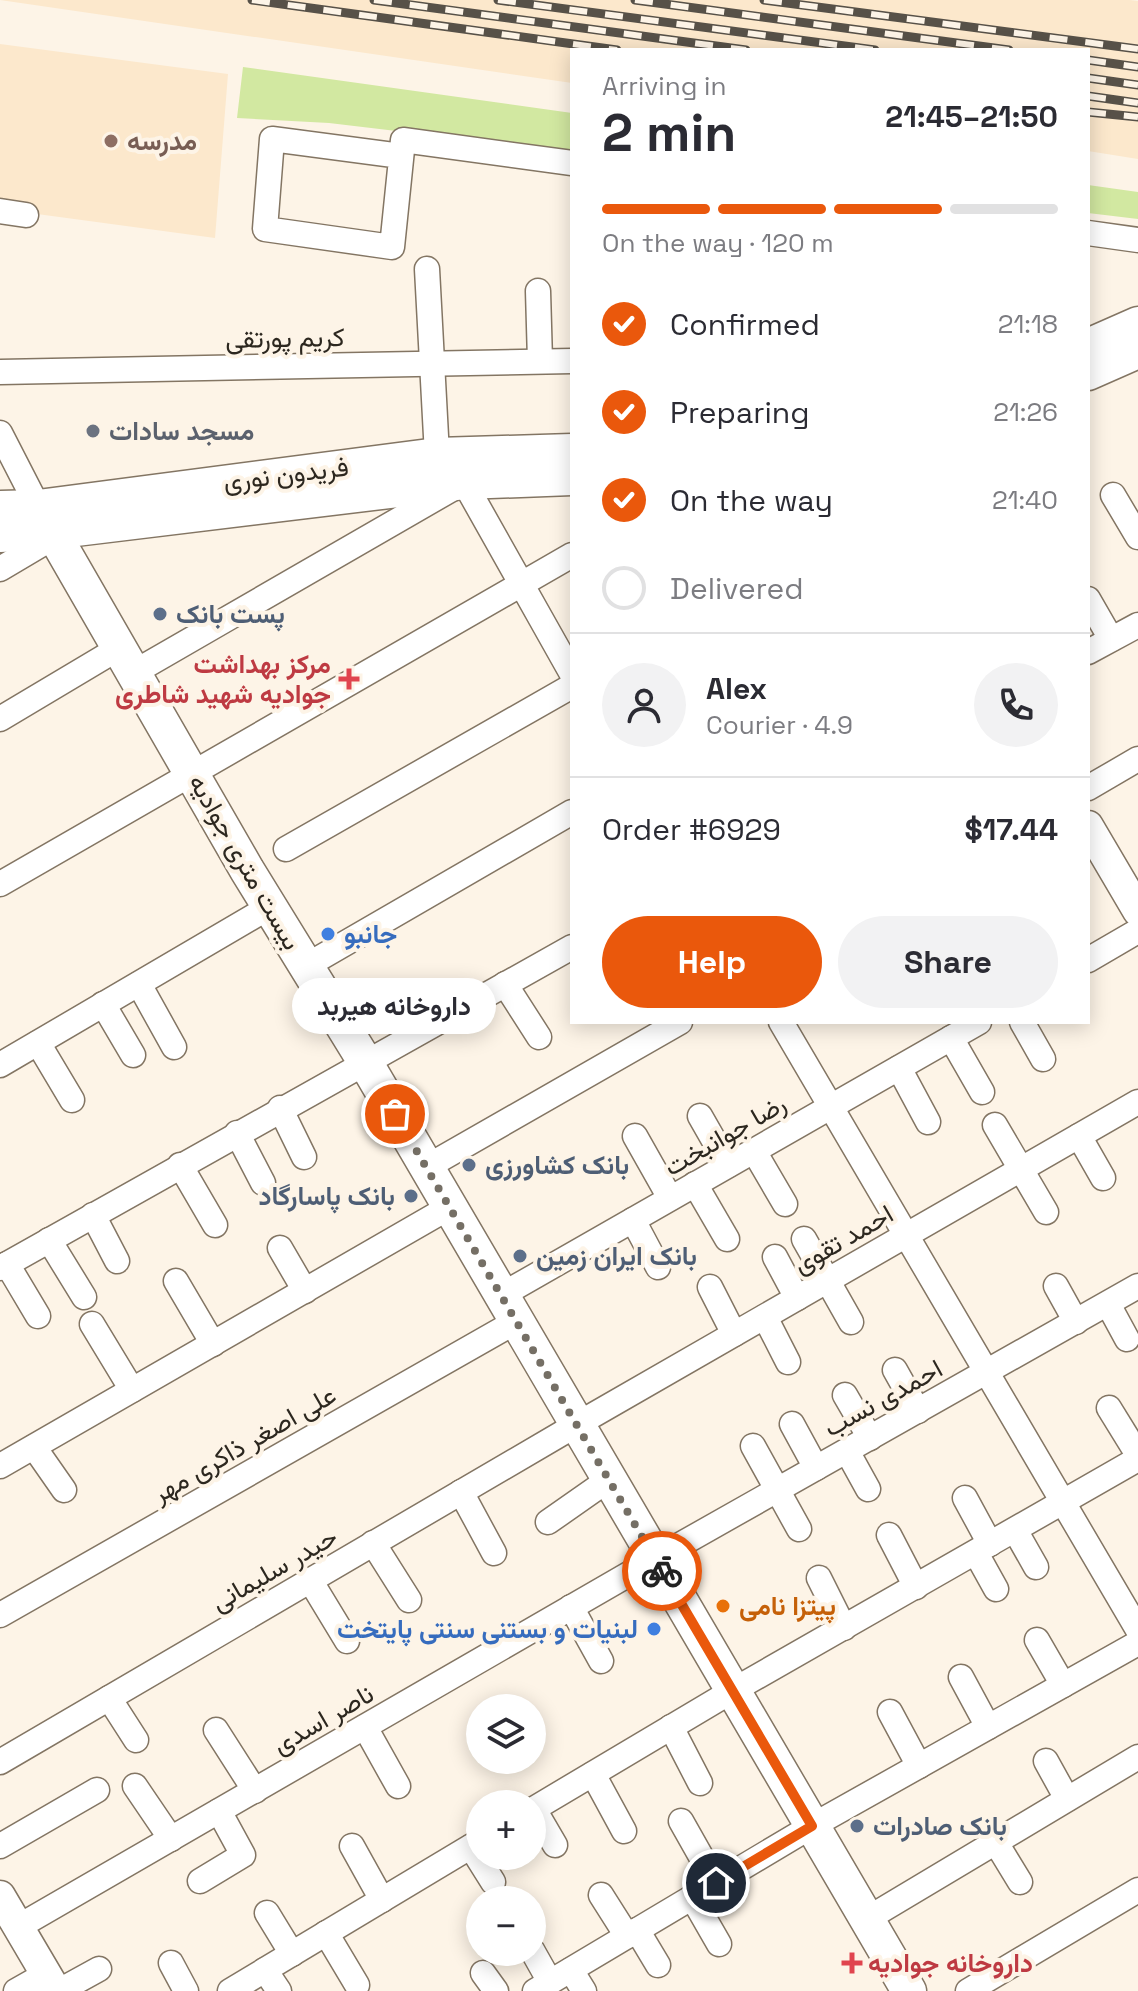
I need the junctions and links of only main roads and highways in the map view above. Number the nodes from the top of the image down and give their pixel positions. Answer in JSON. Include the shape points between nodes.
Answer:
{"nodes":[{"id":1,"x":1138,"y":324,"type":"edge"},
{"id":2,"x":1090,"y":345,"type":"edge"},
{"id":3,"x":1138,"y":351,"type":"edge"},
{"id":4,"x":1090,"y":372,"type":"edge"},
{"id":5,"x":570,"y":451,"type":"edge"},
{"id":6,"x":570,"y":478,"type":"edge"},
{"id":7,"x":0,"y":508,"type":"edge"},
{"id":8,"x":48,"y":525,"type":"junction"},
{"id":9,"x":0,"y":535,"type":"edge"},
{"id":10,"x":905,"y":1989,"type":"edge"}],
"edges":[{"from":1,"to":2,"type":"main road"},
{"from":3,"to":4,"type":"main road"},
{"from":5,"to":8,"type":"main road","name":"فریدون نوری","via":[[437,455]]},
{"from":6,"to":8,"type":"main road","name":"فریدون نوری","via":[[464,482]]},
{"from":7,"to":8,"type":"main road","name":"فریدون نوری"},
{"from":8,"to":9,"type":"main road","name":"فریدون نوری"},
{"from":8,"to":10,"type":"main road","name":"بیست متری جوادیه"}]}
